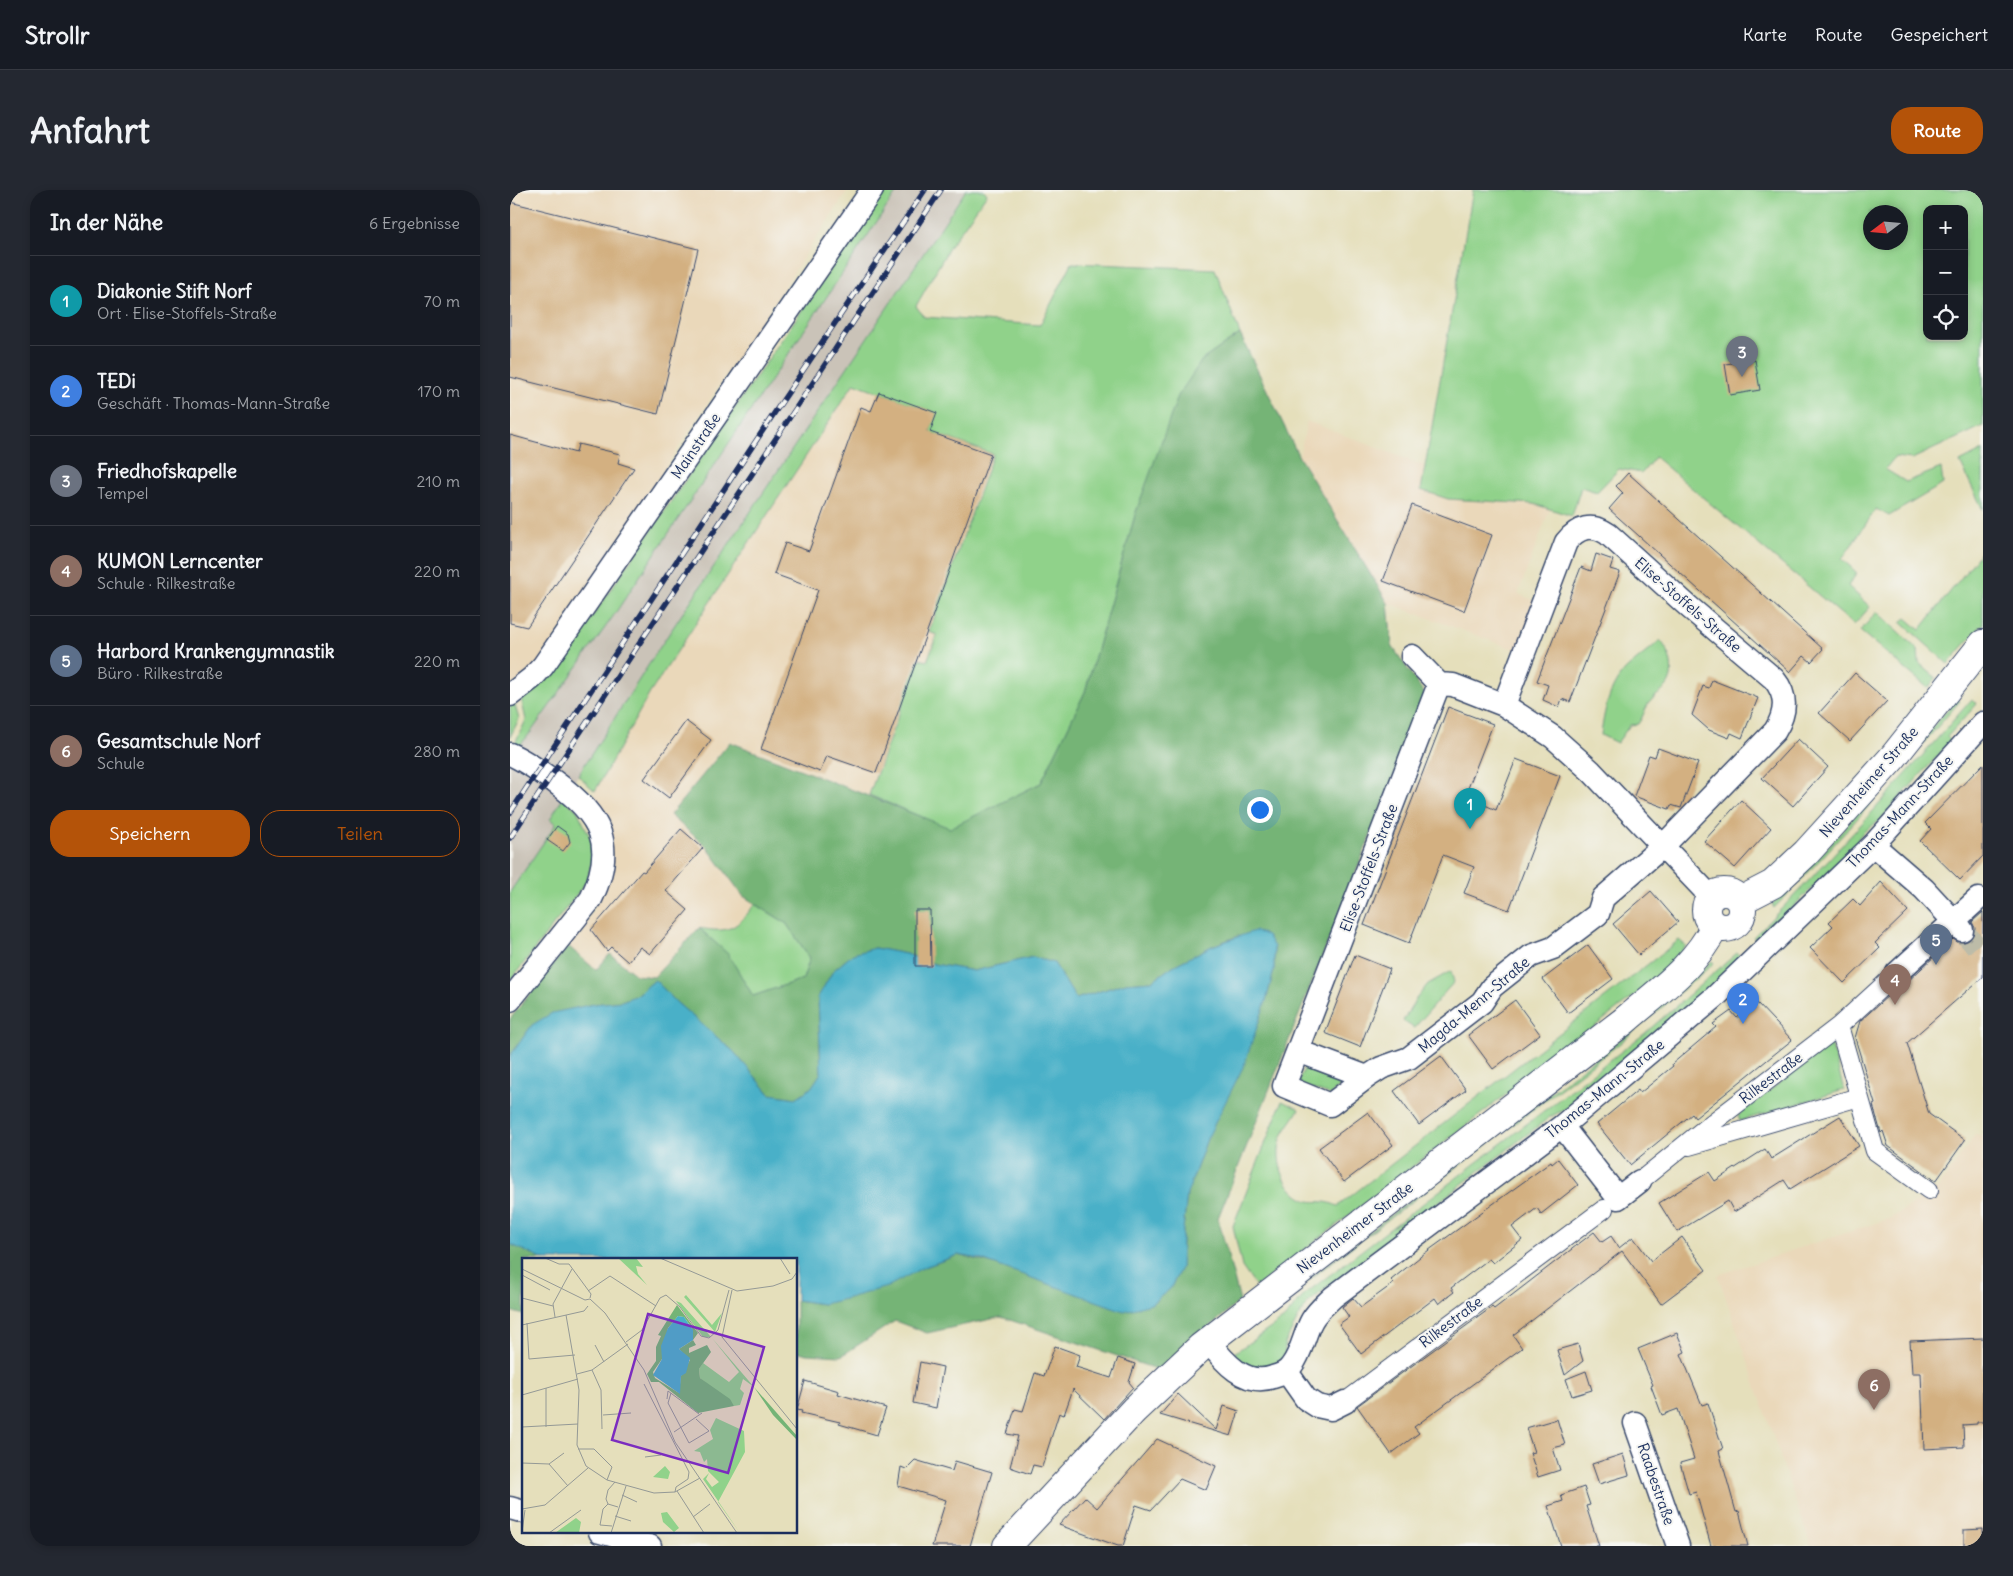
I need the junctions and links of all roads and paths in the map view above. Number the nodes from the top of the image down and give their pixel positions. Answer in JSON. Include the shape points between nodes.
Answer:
{"nodes":[{"id":1,"x":872,"y":190,"type":"edge"},
{"id":2,"x":1983,"y":644,"type":"edge"},
{"id":3,"x":1412,"y":656,"type":"dead end"},
{"id":4,"x":1439,"y":684,"type":"junction"},
{"id":5,"x":510,"y":695,"type":"edge"},
{"id":6,"x":1504,"y":705,"type":"junction"},
{"id":7,"x":1982,"y":727,"type":"edge"},
{"id":8,"x":511,"y":754,"type":"edge"},
{"id":9,"x":1873,"y":845,"type":"junction"},
{"id":10,"x":1663,"y":846,"type":"junction"},
{"id":11,"x":1980,"y":896,"type":"edge"},
{"id":12,"x":1711,"y":897,"type":"junction"},
{"id":13,"x":1740,"y":901,"type":"junction"},
{"id":14,"x":1715,"y":926,"type":"junction"},
{"id":15,"x":1957,"y":926,"type":"junction"},
{"id":16,"x":1897,"y":973,"type":"joint"},
{"id":17,"x":510,"y":1000,"type":"edge"},
{"id":18,"x":1839,"y":1026,"type":"junction"},
{"id":19,"x":1298,"y":1051,"type":"junction"},
{"id":20,"x":1367,"y":1077,"type":"junction"},
{"id":21,"x":1859,"y":1097,"type":"junction"},
{"id":22,"x":1562,"y":1126,"type":"junction"},
{"id":23,"x":1680,"y":1148,"type":"junction"},
{"id":24,"x":1640,"y":1181,"type":"joint"},
{"id":25,"x":1929,"y":1190,"type":"dead end"},
{"id":26,"x":1611,"y":1203,"type":"junction"},
{"id":27,"x":1208,"y":1342,"type":"junction"},
{"id":28,"x":1286,"y":1372,"type":"junction"},
{"id":29,"x":1345,"y":1402,"type":"joint"},
{"id":30,"x":1635,"y":1423,"type":"dead end"},
{"id":31,"x":607,"y":1534,"type":"edge"},
{"id":32,"x":650,"y":1546,"type":"edge"},
{"id":33,"x":1007,"y":1546,"type":"edge"},
{"id":34,"x":1678,"y":1546,"type":"edge"}],
"edges":[{"from":1,"to":5,"type":"street","name":"Mainstraße","via":[[544,666]]},
{"from":2,"to":13,"type":"main road","name":"Nievenheimer Straße","via":[[1894,756],[1806,853],[1773,884]]},
{"from":3,"to":4,"type":"street"},
{"from":4,"to":6,"type":"street","via":[[1453,685]]},
{"from":4,"to":19,"type":"street","name":"Elise-Stoffels-Straße"},
{"from":6,"to":10,"type":"street","via":[[1553,737],[1582,762]]},
{"from":6,"to":10,"type":"street","name":"Elise-Stoffels-Straße","via":[[1566,542],[1581,529],[1600,528],[1774,680],[1784,698],[1784,714],[1775,731]]},
{"from":7,"to":9,"type":"street","name":"Thomas-Mann-Straße"},
{"from":8,"to":17,"type":"street","via":[[541,771],[586,807],[600,831],[603,862],[590,899]]},
{"from":9,"to":15,"type":"street","via":[[1924,890]]},
{"from":9,"to":22,"type":"street","name":"Thomas-Mann-Straße","via":[[1715,997]]},
{"from":10,"to":12,"type":"street"},
{"from":10,"to":20,"type":"street","name":"Magda-Menn-Straße","via":[[1603,898],[1598,914],[1553,948],[1531,956],[1492,987],[1482,1002],[1409,1058]]},
{"from":11,"to":15,"type":"street","name":"Rilkestraße"},
{"from":12,"to":13,"type":"main road","via":[[1718,892],[1727,892]]},
{"from":12,"to":14,"type":"main road","via":[[1706,904],[1706,913]]},
{"from":13,"to":14,"type":"main road","via":[[1741,917],[1736,924],[1722,929]]},
{"from":14,"to":27,"type":"main road","name":"Nievenheimer Straße","via":[[1690,964],[1624,1021]]},
{"from":15,"to":16,"type":"street","name":"Rilkestraße"},
{"from":16,"to":18,"type":"street","name":"Rilkestraße"},
{"from":18,"to":21,"type":"street"},
{"from":18,"to":23,"type":"street","name":"Rilkestraße"},
{"from":19,"to":20,"type":"street"},
{"from":19,"to":20,"type":"street","name":"Magda-Menn-Straße","via":[[1284,1086],[1330,1105]]},
{"from":21,"to":23,"type":"street","name":"Rilkestraße"},
{"from":21,"to":25,"type":"street","via":[[1874,1151]]},
{"from":22,"to":26,"type":"street"},
{"from":22,"to":28,"type":"street","name":"Thomas-Mann-Straße","via":[[1333,1297],[1313,1318],[1296,1359]]},
{"from":23,"to":24,"type":"street","name":"Rilkestraße"},
{"from":24,"to":26,"type":"street","name":"Rilkestraße"},
{"from":26,"to":29,"type":"street","name":"Rilkestraße"},
{"from":27,"to":28,"type":"street","via":[[1220,1357],[1250,1378],[1269,1379]]},
{"from":27,"to":33,"type":"main road","name":"Nievenheimer Straße","via":[[1134,1410]]},
{"from":28,"to":29,"type":"street","name":"Rilkestraße","via":[[1312,1403],[1331,1409]]},
{"from":30,"to":34,"type":"street","name":"Raabestraße"},
{"from":31,"to":32,"type":"street"}]}
